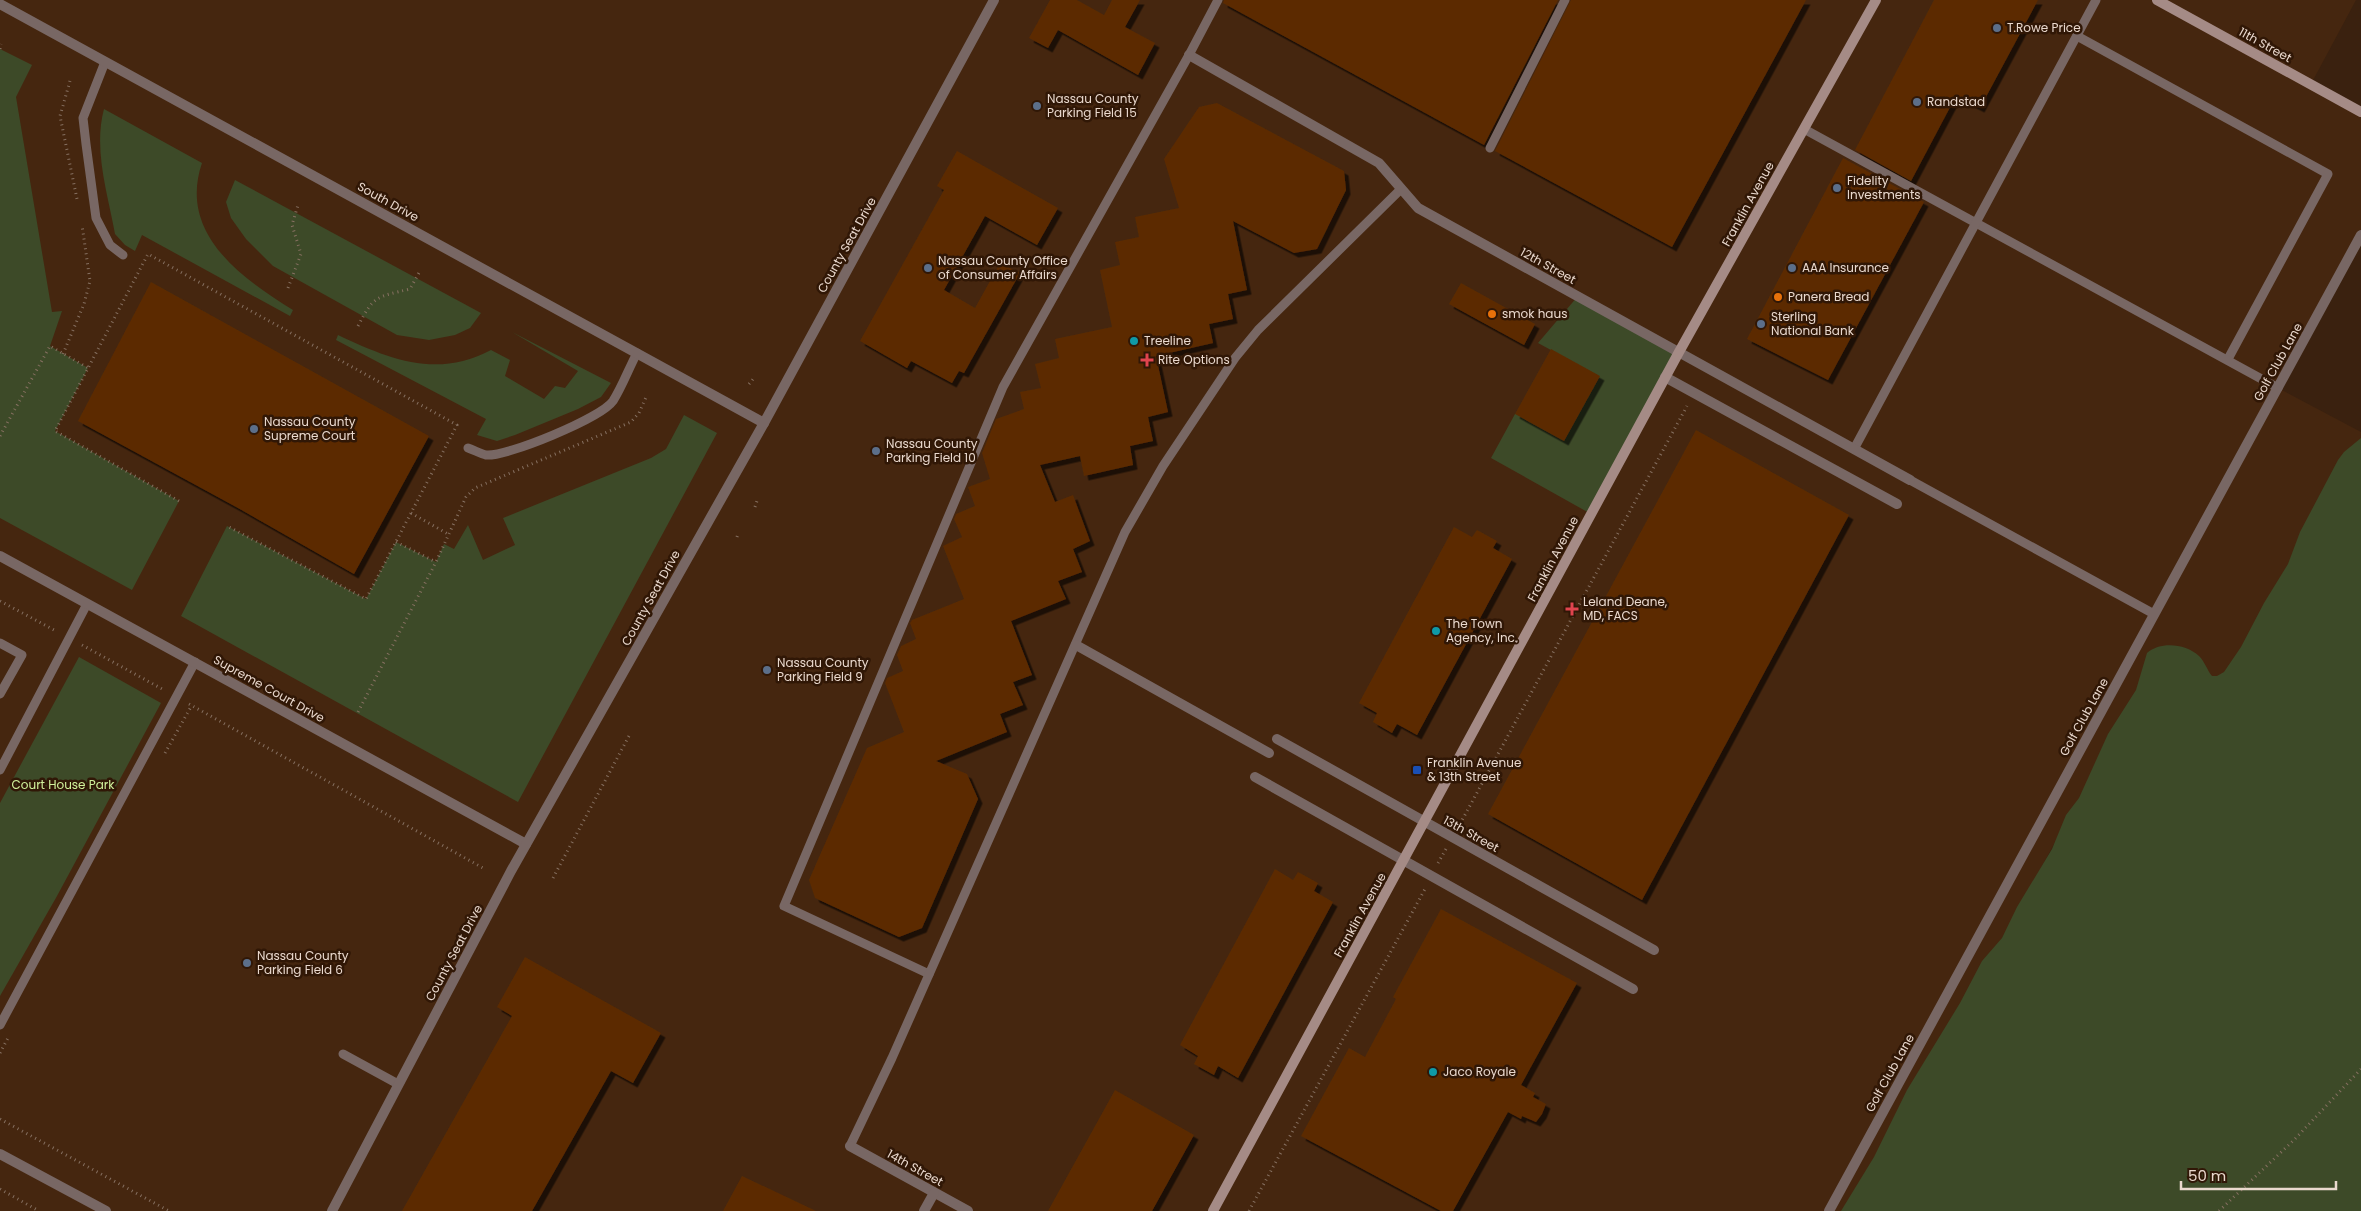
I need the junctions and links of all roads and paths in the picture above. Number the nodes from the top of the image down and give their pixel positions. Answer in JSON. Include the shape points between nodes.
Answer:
{"nodes":[{"id":1,"x":994,"y":0,"type":"edge"},
{"id":2,"x":1218,"y":0,"type":"edge"},
{"id":3,"x":1565,"y":0,"type":"edge"},
{"id":4,"x":1876,"y":0,"type":"edge"},
{"id":5,"x":2096,"y":0,"type":"edge"},
{"id":6,"x":2157,"y":0,"type":"edge"},
{"id":7,"x":0,"y":4,"type":"edge"},
{"id":8,"x":2077,"y":36,"type":"junction"},
{"id":9,"x":1189,"y":55,"type":"junction"},
{"id":10,"x":105,"y":62,"type":"junction"},
{"id":11,"x":70,"y":81,"type":"dead end"},
{"id":12,"x":2361,"y":112,"type":"edge"},
{"id":13,"x":1804,"y":129,"type":"junction"},
{"id":14,"x":1490,"y":148,"type":"dead end"},
{"id":15,"x":1401,"y":189,"type":"junction"},
{"id":16,"x":77,"y":201,"type":"dead end"},
{"id":17,"x":298,"y":205,"type":"dead end"},
{"id":18,"x":81,"y":219,"type":"dead end"},
{"id":19,"x":1977,"y":223,"type":"junction"},
{"id":20,"x":2361,"y":235,"type":"edge"},
{"id":21,"x":123,"y":255,"type":"dead end"},
{"id":22,"x":420,"y":271,"type":"dead end"},
{"id":23,"x":288,"y":288,"type":"dead end"},
{"id":24,"x":358,"y":326,"type":"dead end"},
{"id":25,"x":1679,"y":352,"type":"junction"},
{"id":26,"x":637,"y":353,"type":"junction"},
{"id":27,"x":63,"y":354,"type":"junction"},
{"id":28,"x":2228,"y":359,"type":"junction"},
{"id":29,"x":88,"y":368,"type":"junction"},
{"id":30,"x":1666,"y":377,"type":"junction"},
{"id":31,"x":754,"y":378,"type":"dead end"},
{"id":32,"x":749,"y":384,"type":"dead end"},
{"id":33,"x":2278,"y":388,"type":"junction"},
{"id":34,"x":647,"y":395,"type":"dead end"},
{"id":35,"x":1690,"y":401,"type":"dead end"},
{"id":36,"x":764,"y":422,"type":"junction"},
{"id":37,"x":0,"y":436,"type":"edge"},
{"id":38,"x":468,"y":448,"type":"dead end"},
{"id":39,"x":1854,"y":449,"type":"junction"},
{"id":40,"x":1910,"y":480,"type":"joint"},
{"id":41,"x":179,"y":501,"type":"dead end"},
{"id":42,"x":756,"y":501,"type":"dead end"},
{"id":43,"x":1897,"y":504,"type":"dead end"},
{"id":44,"x":755,"y":507,"type":"dead end"},
{"id":45,"x":411,"y":513,"type":"junction"},
{"id":46,"x":227,"y":526,"type":"dead end"},
{"id":47,"x":448,"y":534,"type":"junction"},
{"id":48,"x":396,"y":542,"type":"junction"},
{"id":49,"x":0,"y":556,"type":"edge"},
{"id":50,"x":436,"y":562,"type":"junction"},
{"id":51,"x":88,"y":604,"type":"junction"},
{"id":52,"x":2154,"y":614,"type":"junction"},
{"id":53,"x":57,"y":631,"type":"dead end"},
{"id":54,"x":70,"y":638,"type":"junction"},
{"id":55,"x":0,"y":643,"type":"edge"},
{"id":56,"x":1076,"y":645,"type":"junction"},
{"id":57,"x":195,"y":662,"type":"junction"},
{"id":58,"x":0,"y":694,"type":"edge"},
{"id":59,"x":176,"y":697,"type":"junction"},
{"id":60,"x":358,"y":712,"type":"dead end"},
{"id":61,"x":628,"y":736,"type":"dead end"},
{"id":62,"x":1277,"y":739,"type":"dead end"},
{"id":63,"x":1269,"y":753,"type":"dead end"},
{"id":64,"x":0,"y":770,"type":"edge"},
{"id":65,"x":1256,"y":777,"type":"dead end"},
{"id":66,"x":1425,"y":823,"type":"junction"},
{"id":67,"x":1452,"y":838,"type":"junction"},
{"id":68,"x":526,"y":844,"type":"junction"},
{"id":69,"x":1404,"y":862,"type":"junction"},
{"id":70,"x":483,"y":868,"type":"dead end"},
{"id":71,"x":1431,"y":877,"type":"junction"},
{"id":72,"x":553,"y":878,"type":"dead end"},
{"id":73,"x":1654,"y":950,"type":"dead end"},
{"id":74,"x":929,"y":974,"type":"junction"},
{"id":75,"x":1633,"y":989,"type":"dead end"},
{"id":76,"x":0,"y":1024,"type":"edge"},
{"id":77,"x":343,"y":1054,"type":"dead end"},
{"id":78,"x":2361,"y":1069,"type":"edge"},
{"id":79,"x":398,"y":1084,"type":"junction"},
{"id":80,"x":0,"y":1119,"type":"edge"},
{"id":81,"x":850,"y":1146,"type":"joint"},
{"id":82,"x":0,"y":1154,"type":"edge"},
{"id":83,"x":0,"y":1189,"type":"edge"},
{"id":84,"x":934,"y":1193,"type":"junction"},
{"id":85,"x":40,"y":1211,"type":"edge"},
{"id":86,"x":106,"y":1211,"type":"edge"},
{"id":87,"x":169,"y":1211,"type":"edge"},
{"id":88,"x":332,"y":1211,"type":"edge"},
{"id":89,"x":924,"y":1211,"type":"edge"},
{"id":90,"x":968,"y":1211,"type":"edge"},
{"id":91,"x":1213,"y":1211,"type":"edge"},
{"id":92,"x":1249,"y":1211,"type":"edge"},
{"id":93,"x":1829,"y":1211,"type":"edge"},
{"id":94,"x":2219,"y":1211,"type":"edge"}],
"edges":[{"from":1,"to":36,"type":"street","name":"County Seat Drive"},
{"from":2,"to":9,"type":"lane"},
{"from":3,"to":14,"type":"lane"},
{"from":4,"to":13,"type":"main road","name":"Franklin Avenue"},
{"from":5,"to":8,"type":"lane"},
{"from":6,"to":12,"type":"main road","name":"11th Street"},
{"from":7,"to":10,"type":"street","name":"South Drive"},
{"from":8,"to":19,"type":"lane"},
{"from":8,"to":28,"type":"lane","via":[[2328,174]]},
{"from":9,"to":15,"type":"street","name":"12th Street","via":[[1379,163]]},
{"from":9,"to":74,"type":"lane","via":[[1004,387],[784,906]]},
{"from":10,"to":21,"type":"lane","via":[[83,118],[96,218],[110,246]]},
{"from":10,"to":26,"type":"street","name":"South Drive"},
{"from":11,"to":16,"type":"path","via":[[60,116]]},
{"from":13,"to":19,"type":"lane"},
{"from":13,"to":25,"type":"main road","name":"Franklin Avenue"},
{"from":15,"to":25,"type":"street","name":"12th Street","via":[[1418,208]]},
{"from":15,"to":56,"type":"lane","via":[[1258,330],[1235,358],[1163,466],[1125,532]]},
{"from":17,"to":23,"type":"path","via":[[292,225],[301,254]]},
{"from":18,"to":27,"type":"path","via":[[90,281]]},
{"from":19,"to":28,"type":"lane"},
{"from":19,"to":39,"type":"lane"},
{"from":20,"to":33,"type":"street","name":"Golf Club Lane"},
{"from":22,"to":24,"type":"path","via":[[410,290],[379,297],[369,305]]},
{"from":25,"to":30,"type":"main road","name":"Franklin Avenue"},
{"from":25,"to":39,"type":"street","name":"12th Street"},
{"from":26,"to":36,"type":"street","name":"South Drive"},
{"from":26,"to":38,"type":"lane","via":[[612,403],[576,425],[501,454],[486,455]]},
{"from":27,"to":29,"type":"path"},
{"from":27,"to":37,"type":"path","via":[[50,346]]},
{"from":28,"to":33,"type":"lane"},
{"from":29,"to":41,"type":"path","via":[[55,432]]},
{"from":29,"to":45,"type":"path","via":[[148,254],[457,425]]},
{"from":30,"to":43,"type":"street"},
{"from":30,"to":66,"type":"main road","name":"Franklin Avenue"},
{"from":31,"to":32,"type":"path"},
{"from":33,"to":52,"type":"street","name":"Golf Club Lane"},
{"from":34,"to":47,"type":"path","via":[[639,413],[630,422],[475,488],[466,497]]},
{"from":35,"to":67,"type":"path"},
{"from":36,"to":68,"type":"street","name":"County Seat Drive"},
{"from":39,"to":40,"type":"street","name":"12th Street"},
{"from":40,"to":52,"type":"lane"},
{"from":42,"to":44,"type":"path"},
{"from":45,"to":47,"type":"path"},
{"from":45,"to":48,"type":"path"},
{"from":46,"to":48,"type":"path","via":[[366,599]]},
{"from":47,"to":50,"type":"path"},
{"from":48,"to":50,"type":"path"},
{"from":49,"to":51,"type":"street","name":"Supreme Court Drive"},
{"from":50,"to":60,"type":"path"},
{"from":51,"to":54,"type":"lane"},
{"from":51,"to":57,"type":"street","name":"Supreme Court Drive"},
{"from":52,"to":93,"type":"street","name":"Golf Club Lane"},
{"from":53,"to":54,"type":"path"},
{"from":54,"to":59,"type":"path"},
{"from":54,"to":64,"type":"lane"},
{"from":55,"to":58,"type":"lane","via":[[22,655]]},
{"from":56,"to":63,"type":"street"},
{"from":56,"to":74,"type":"lane"},
{"from":57,"to":59,"type":"lane"},
{"from":57,"to":68,"type":"street","name":"Supreme Court Drive"},
{"from":59,"to":70,"type":"path"},
{"from":59,"to":76,"type":"lane"},
{"from":61,"to":72,"type":"path"},
{"from":62,"to":66,"type":"street","name":"13th Street"},
{"from":65,"to":69,"type":"street"},
{"from":66,"to":67,"type":"street","name":"13th Street"},
{"from":66,"to":69,"type":"main road","name":"Franklin Avenue"},
{"from":67,"to":71,"type":"path"},
{"from":67,"to":73,"type":"street","name":"13th Street"},
{"from":68,"to":79,"type":"street","name":"County Seat Drive"},
{"from":69,"to":71,"type":"street"},
{"from":69,"to":91,"type":"main road","name":"Franklin Avenue"},
{"from":71,"to":75,"type":"street"},
{"from":71,"to":92,"type":"path"},
{"from":74,"to":81,"type":"lane"},
{"from":77,"to":79,"type":"lane"},
{"from":78,"to":94,"type":"path","via":[[2294,1140]]},
{"from":79,"to":88,"type":"street","name":"County Seat Drive"},
{"from":80,"to":87,"type":"path"},
{"from":81,"to":84,"type":"street","name":"14th Street"},
{"from":82,"to":86,"type":"street"},
{"from":83,"to":85,"type":"path"},
{"from":84,"to":89,"type":"street"},
{"from":84,"to":90,"type":"street","name":"14th Street"}]}
